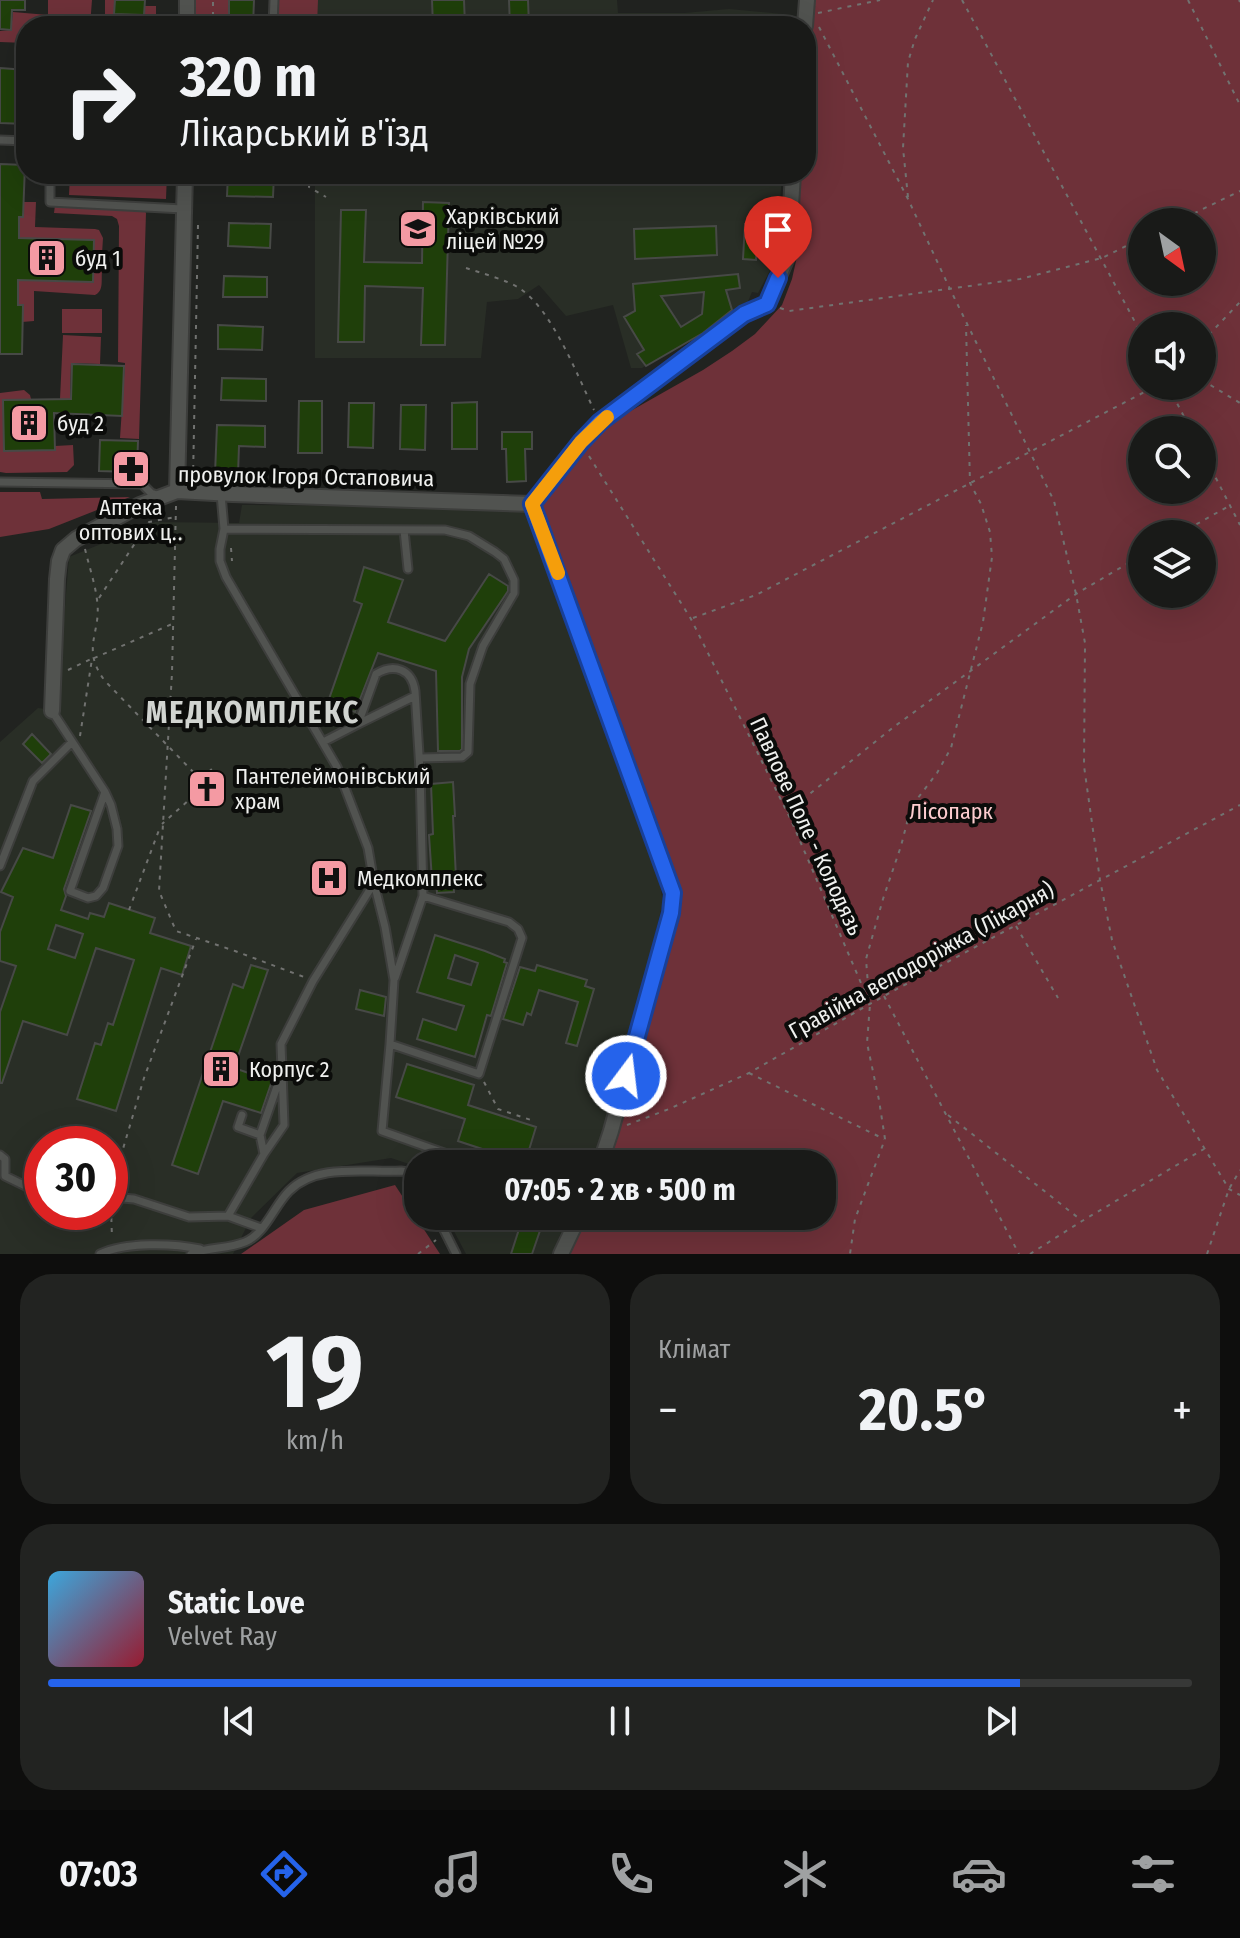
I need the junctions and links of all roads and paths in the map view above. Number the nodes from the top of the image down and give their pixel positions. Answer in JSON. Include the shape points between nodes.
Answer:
{"nodes":[{"id":1,"x":880,"y":0,"type":"edge"},
{"id":2,"x":933,"y":0,"type":"edge"},
{"id":3,"x":962,"y":0,"type":"edge"},
{"id":4,"x":1188,"y":0,"type":"edge"},
{"id":5,"x":816,"y":18,"type":"edge"},
{"id":6,"x":816,"y":34,"type":"edge"},
{"id":7,"x":1240,"y":105,"type":"edge"},
{"id":8,"x":50,"y":184,"type":"edge"},
{"id":9,"x":185,"y":184,"type":"edge"},
{"id":10,"x":309,"y":184,"type":"edge"},
{"id":11,"x":792,"y":184,"type":"edge"},
{"id":12,"x":1240,"y":191,"type":"edge"},
{"id":13,"x":326,"y":197,"type":"dead end"},
{"id":14,"x":908,"y":199,"type":"junction"},
{"id":15,"x":1205,"y":208,"type":"edge"},
{"id":16,"x":185,"y":209,"type":"junction"},
{"id":17,"x":198,"y":219,"type":"dead end"},
{"id":18,"x":1128,"y":245,"type":"edge"},
{"id":19,"x":1102,"y":258,"type":"junction"},
{"id":20,"x":466,"y":268,"type":"dead end"},
{"id":21,"x":950,"y":289,"type":"junction"},
{"id":22,"x":1240,"y":302,"type":"edge"},
{"id":23,"x":767,"y":304,"type":"junction"},
{"id":24,"x":1130,"y":312,"type":"edge"},
{"id":25,"x":966,"y":321,"type":"junction"},
{"id":26,"x":1216,"y":327,"type":"edge"},
{"id":27,"x":1216,"y":388,"type":"edge"},
{"id":28,"x":1129,"y":400,"type":"edge"},
{"id":29,"x":1240,"y":403,"type":"edge"},
{"id":30,"x":600,"y":422,"type":"junction"},
{"id":31,"x":581,"y":442,"type":"junction"},
{"id":32,"x":1030,"y":452,"type":"junction"},
{"id":33,"x":1216,"y":478,"type":"edge"},
{"id":34,"x":0,"y":482,"type":"edge"},
{"id":35,"x":970,"y":483,"type":"junction"},
{"id":36,"x":177,"y":491,"type":"junction"},
{"id":37,"x":193,"y":492,"type":"junction"},
{"id":38,"x":221,"y":494,"type":"junction"},
{"id":39,"x":161,"y":497,"type":"junction"},
{"id":40,"x":532,"y":504,"type":"junction"},
{"id":41,"x":1230,"y":505,"type":"junction"},
{"id":42,"x":176,"y":516,"type":"junction"},
{"id":43,"x":1204,"y":520,"type":"edge"},
{"id":44,"x":1240,"y":525,"type":"edge"},
{"id":45,"x":228,"y":529,"type":"junction"},
{"id":46,"x":404,"y":530,"type":"junction"},
{"id":47,"x":81,"y":536,"type":"junction"},
{"id":48,"x":1128,"y":563,"type":"edge"},
{"id":49,"x":232,"y":567,"type":"dead end"},
{"id":50,"x":408,"y":569,"type":"dead end"},
{"id":51,"x":1076,"y":594,"type":"junction"},
{"id":52,"x":97,"y":600,"type":"junction"},
{"id":53,"x":691,"y":619,"type":"junction"},
{"id":54,"x":173,"y":624,"type":"junction"},
{"id":55,"x":92,"y":659,"type":"junction"},
{"id":56,"x":970,"y":671,"type":"junction"},
{"id":57,"x":53,"y":678,"type":"junction"},
{"id":58,"x":415,"y":696,"type":"junction"},
{"id":59,"x":310,"y":701,"type":"dead end"},
{"id":60,"x":52,"y":711,"type":"joint"},
{"id":61,"x":359,"y":720,"type":"junction"},
{"id":62,"x":72,"y":742,"type":"junction"},
{"id":63,"x":323,"y":742,"type":"junction"},
{"id":64,"x":167,"y":746,"type":"junction"},
{"id":65,"x":78,"y":751,"type":"junction"},
{"id":66,"x":420,"y":758,"type":"junction"},
{"id":67,"x":219,"y":776,"type":"dead end"},
{"id":68,"x":200,"y":779,"type":"junction"},
{"id":69,"x":105,"y":792,"type":"junction"},
{"id":70,"x":1240,"y":805,"type":"edge"},
{"id":71,"x":787,"y":812,"type":"junction"},
{"id":72,"x":161,"y":825,"type":"junction"},
{"id":73,"x":0,"y":866,"type":"edge"},
{"id":74,"x":1100,"y":880,"type":"junction"},
{"id":75,"x":374,"y":883,"type":"junction"},
{"id":76,"x":423,"y":896,"type":"junction"},
{"id":77,"x":129,"y":910,"type":"dead end"},
{"id":78,"x":1016,"y":925,"type":"junction"},
{"id":79,"x":197,"y":938,"type":"junction"},
{"id":80,"x":394,"y":980,"type":"junction"},
{"id":81,"x":313,"y":981,"type":"junction"},
{"id":82,"x":884,"y":996,"type":"junction"},
{"id":83,"x":1058,"y":998,"type":"dead end"},
{"id":84,"x":870,"y":1004,"type":"junction"},
{"id":85,"x":390,"y":1044,"type":"junction"},
{"id":86,"x":749,"y":1073,"type":"junction"},
{"id":87,"x":281,"y":1074,"type":"junction"},
{"id":88,"x":479,"y":1074,"type":"junction"},
{"id":89,"x":946,"y":1114,"type":"junction"},
{"id":90,"x":242,"y":1115,"type":"dead end"},
{"id":91,"x":534,"y":1121,"type":"dead end"},
{"id":92,"x":128,"y":1131,"type":"edge"},
{"id":93,"x":611,"y":1131,"type":"junction"},
{"id":94,"x":260,"y":1135,"type":"junction"},
{"id":95,"x":885,"y":1139,"type":"junction"},
{"id":96,"x":1205,"y":1149,"type":"junction"},
{"id":97,"x":436,"y":1150,"type":"edge"},
{"id":98,"x":605,"y":1150,"type":"edge"},
{"id":99,"x":264,"y":1154,"type":"junction"},
{"id":100,"x":0,"y":1155,"type":"edge"},
{"id":101,"x":1240,"y":1170,"type":"edge"},
{"id":102,"x":404,"y":1171,"type":"edge"},
{"id":103,"x":24,"y":1185,"type":"edge"},
{"id":104,"x":1229,"y":1189,"type":"junction"},
{"id":105,"x":1240,"y":1195,"type":"edge"},
{"id":106,"x":128,"y":1198,"type":"edge"},
{"id":107,"x":228,"y":1216,"type":"junction"},
{"id":108,"x":1082,"y":1221,"type":"junction"},
{"id":109,"x":261,"y":1228,"type":"junction"},
{"id":110,"x":112,"y":1230,"type":"edge"},
{"id":111,"x":444,"y":1230,"type":"edge"},
{"id":112,"x":572,"y":1230,"type":"edge"},
{"id":113,"x":446,"y":1234,"type":"junction"},
{"id":114,"x":113,"y":1248,"type":"junction"},
{"id":115,"x":202,"y":1250,"type":"junction"},
{"id":116,"x":100,"y":1254,"type":"edge"},
{"id":117,"x":191,"y":1254,"type":"edge"},
{"id":118,"x":418,"y":1254,"type":"edge"},
{"id":119,"x":456,"y":1254,"type":"edge"},
{"id":120,"x":561,"y":1254,"type":"edge"},
{"id":121,"x":850,"y":1254,"type":"edge"},
{"id":122,"x":1019,"y":1254,"type":"edge"},
{"id":123,"x":1030,"y":1254,"type":"edge"},
{"id":124,"x":1207,"y":1254,"type":"edge"}],
"edges":[{"from":1,"to":5,"type":"path"},
{"from":2,"to":14,"type":"path","via":[[908,62],[903,148]]},
{"from":3,"to":19,"type":"path"},
{"from":4,"to":7,"type":"path"},
{"from":6,"to":14,"type":"path"},
{"from":8,"to":16,"type":"lane","via":[[50,202]]},
{"from":9,"to":16,"type":"street"},
{"from":10,"to":13,"type":"path"},
{"from":11,"to":23,"type":"street","via":[[788,255]]},
{"from":12,"to":15,"type":"path"},
{"from":14,"to":21,"type":"path"},
{"from":16,"to":36,"type":"street"},
{"from":17,"to":37,"type":"path"},
{"from":18,"to":19,"type":"path"},
{"from":19,"to":21,"type":"path","via":[[1020,279]]},
{"from":19,"to":24,"type":"path"},
{"from":20,"to":30,"type":"path","via":[[519,288],[539,307]]},
{"from":21,"to":23,"type":"path","via":[[789,311]]},
{"from":21,"to":25,"type":"path"},
{"from":22,"to":26,"type":"path"},
{"from":23,"to":30,"type":"street","via":[[744,314]]},
{"from":25,"to":32,"type":"path"},
{"from":25,"to":35,"type":"path"},
{"from":27,"to":29,"type":"path"},
{"from":28,"to":32,"type":"path"},
{"from":30,"to":31,"type":"street"},
{"from":31,"to":40,"type":"street"},
{"from":31,"to":53,"type":"path","name":"Павлове Поле - Колодязь"},
{"from":32,"to":35,"type":"path"},
{"from":32,"to":51,"type":"path","via":[[1054,501]]},
{"from":33,"to":41,"type":"path"},
{"from":34,"to":39,"type":"lane","via":[[142,484]]},
{"from":35,"to":53,"type":"path","via":[[756,595]]},
{"from":35,"to":56,"type":"path","via":[[990,532],[992,557]]},
{"from":36,"to":37,"type":"street","name":"провулок Ігоря Остаповича"},
{"from":36,"to":39,"type":"street","name":"провулок Ігоря Остаповича"},
{"from":36,"to":42,"type":"path"},
{"from":37,"to":38,"type":"street","name":"провулок Ігоря Остаповича"},
{"from":38,"to":40,"type":"street","name":"провулок Ігоря Остаповича"},
{"from":38,"to":45,"type":"lane"},
{"from":39,"to":47,"type":"street","name":"провулок Ігоря Остаповича"},
{"from":40,"to":93,"type":"street","via":[[673,893]]},
{"from":41,"to":43,"type":"path"},
{"from":41,"to":44,"type":"path"},
{"from":42,"to":52,"type":"path","via":[[149,522]]},
{"from":42,"to":54,"type":"path"},
{"from":45,"to":46,"type":"lane"},
{"from":45,"to":49,"type":"path"},
{"from":45,"to":63,"type":"lane","via":[[220,549],[226,577]]},
{"from":46,"to":50,"type":"lane"},
{"from":46,"to":66,"type":"lane","via":[[469,536],[504,559],[514,580],[514,593],[483,646],[470,684],[468,752],[462,757]]},
{"from":47,"to":52,"type":"path"},
{"from":47,"to":57,"type":"street","name":"провулок Ігоря Остаповича","via":[[63,550],[59,561]]},
{"from":48,"to":51,"type":"path"},
{"from":51,"to":56,"type":"path"},
{"from":51,"to":74,"type":"path","via":[[1085,643],[1084,766]]},
{"from":52,"to":55,"type":"path"},
{"from":53,"to":71,"type":"path","name":"Павлове Поле - Колодязь"},
{"from":54,"to":55,"type":"path"},
{"from":54,"to":64,"type":"path"},
{"from":55,"to":57,"type":"path"},
{"from":55,"to":64,"type":"path","via":[[105,681]]},
{"from":55,"to":65,"type":"path"},
{"from":56,"to":71,"type":"path"},
{"from":56,"to":84,"type":"path","via":[[951,748],[911,807],[883,899],[866,959]]},
{"from":57,"to":60,"type":"street","name":"провулок Ігоря Остаповича"},
{"from":58,"to":61,"type":"lane"},
{"from":58,"to":61,"type":"lane","via":[[414,681],[407,674],[395,668],[380,671],[373,677]]},
{"from":58,"to":66,"type":"lane"},
{"from":59,"to":61,"type":"path"},
{"from":60,"to":62,"type":"lane"},
{"from":61,"to":63,"type":"lane"},
{"from":62,"to":65,"type":"lane"},
{"from":62,"to":73,"type":"lane","via":[[33,781]]},
{"from":63,"to":75,"type":"lane","via":[[353,806]]},
{"from":64,"to":68,"type":"path"},
{"from":64,"to":72,"type":"path"},
{"from":65,"to":69,"type":"lane"},
{"from":66,"to":76,"type":"lane"},
{"from":67,"to":68,"type":"path","via":[[212,769]]},
{"from":68,"to":72,"type":"path","via":[[189,800]]},
{"from":69,"to":69,"type":"lane","via":[[70,891],[88,898],[103,888],[118,846]]},
{"from":70,"to":74,"type":"path","name":"Гравійна велодоріжка (Лікарня)"},
{"from":71,"to":84,"type":"path","name":"Павлове Поле - Колодязь"},
{"from":72,"to":77,"type":"path"},
{"from":72,"to":79,"type":"path","via":[[159,891],[176,931]]},
{"from":74,"to":78,"type":"path","name":"Гравійна велодоріжка (Лікарня)"},
{"from":74,"to":96,"type":"path","via":[[1112,940],[1157,1070]]},
{"from":75,"to":80,"type":"lane"},
{"from":75,"to":81,"type":"lane"},
{"from":76,"to":80,"type":"lane"},
{"from":76,"to":88,"type":"lane","via":[[509,922],[522,938]]},
{"from":78,"to":82,"type":"path","name":"Гравійна велодоріжка (Лікарня)"},
{"from":78,"to":83,"type":"path"},
{"from":79,"to":81,"type":"path"},
{"from":79,"to":92,"type":"path"},
{"from":80,"to":85,"type":"lane"},
{"from":81,"to":87,"type":"lane","via":[[281,1044]]},
{"from":82,"to":84,"type":"path","name":"Гравійна велодоріжка (Лікарня)"},
{"from":82,"to":89,"type":"path"},
{"from":84,"to":86,"type":"path","name":"Гравійна велодоріжка (Лікарня)"},
{"from":84,"to":95,"type":"path","name":"Павлове Поле - Колодязь","via":[[867,1043]]},
{"from":85,"to":88,"type":"lane"},
{"from":85,"to":97,"type":"lane","via":[[382,1131]]},
{"from":86,"to":93,"type":"path","name":"Гравійна велодоріжка (Лікарня)"},
{"from":86,"to":95,"type":"path"},
{"from":87,"to":94,"type":"lane"},
{"from":87,"to":99,"type":"lane","via":[[284,1125]]},
{"from":88,"to":91,"type":"path","via":[[498,1109]]},
{"from":89,"to":108,"type":"path"},
{"from":89,"to":122,"type":"path"},
{"from":90,"to":94,"type":"lane","via":[[238,1127]]},
{"from":93,"to":98,"type":"street"},
{"from":94,"to":99,"type":"lane"},
{"from":95,"to":121,"type":"path","name":"Павлове Поле - Колодязь","via":[[855,1219]]},
{"from":96,"to":104,"type":"path"},
{"from":96,"to":108,"type":"path"},
{"from":99,"to":107,"type":"lane"},
{"from":100,"to":103,"type":"lane","via":[[5,1176]]},
{"from":101,"to":104,"type":"path"},
{"from":102,"to":109,"type":"lane","via":[[325,1173],[306,1179]]},
{"from":104,"to":105,"type":"path"},
{"from":104,"to":124,"type":"path"},
{"from":106,"to":107,"type":"lane","via":[[189,1217]]},
{"from":107,"to":109,"type":"lane"},
{"from":108,"to":123,"type":"path"},
{"from":109,"to":115,"type":"lane","via":[[247,1242]]},
{"from":110,"to":114,"type":"path"},
{"from":111,"to":113,"type":"lane"},
{"from":112,"to":120,"type":"street"},
{"from":113,"to":118,"type":"path"},
{"from":113,"to":119,"type":"lane"},
{"from":114,"to":115,"type":"lane","via":[[178,1245]]},
{"from":114,"to":116,"type":"lane"},
{"from":115,"to":117,"type":"lane"}]}
